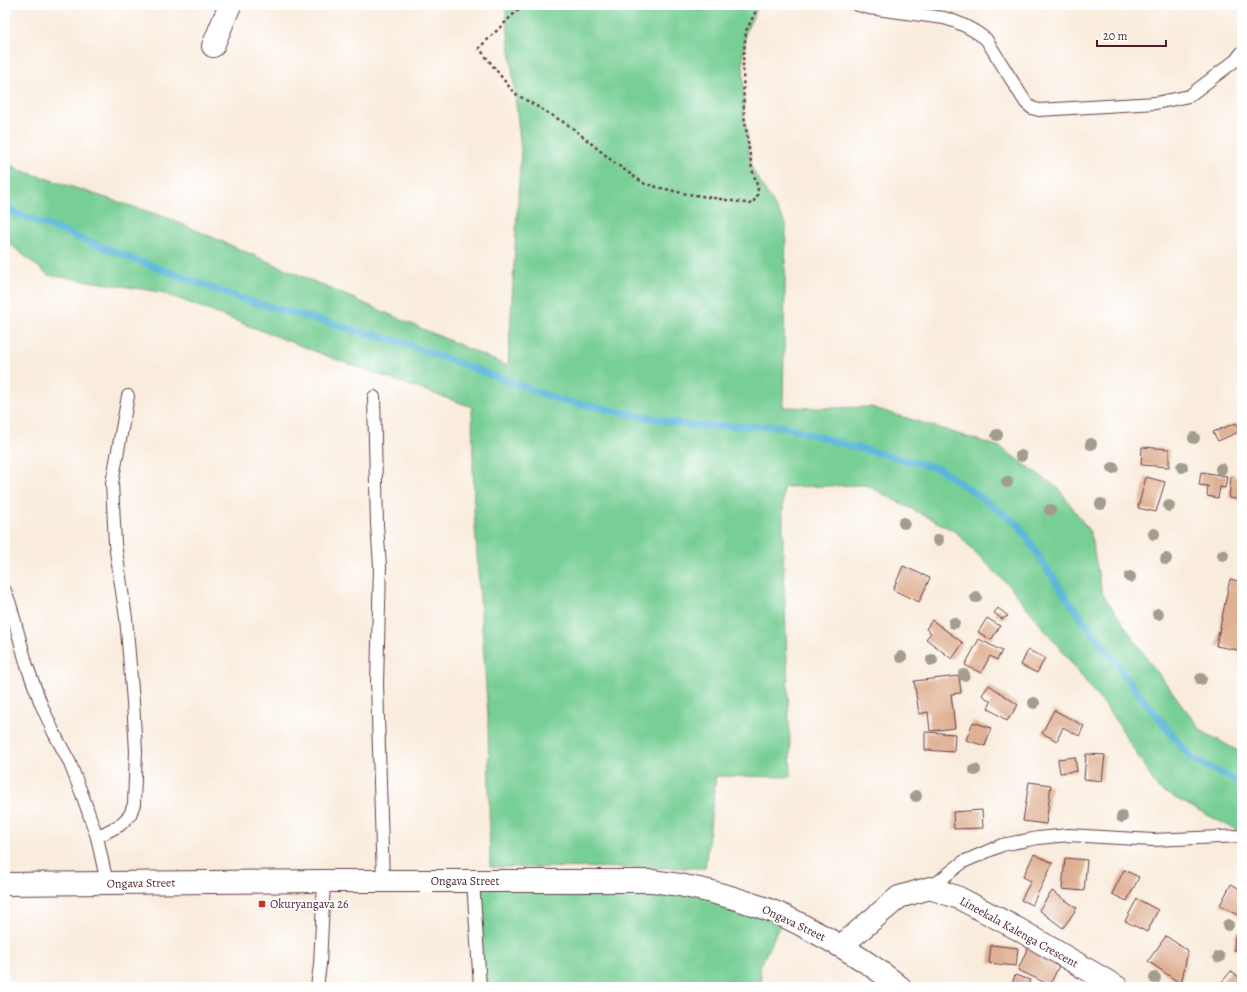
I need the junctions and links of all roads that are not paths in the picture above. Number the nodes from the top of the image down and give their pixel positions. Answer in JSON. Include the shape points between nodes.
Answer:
{"nodes":[{"id":1,"x":230,"y":5,"type":"edge"},
{"id":2,"x":858,"y":5,"type":"edge"},
{"id":3,"x":214,"y":46,"type":"dead end"},
{"id":4,"x":1242,"y":52,"type":"edge"},
{"id":5,"x":128,"y":396,"type":"dead end"},
{"id":6,"x":374,"y":396,"type":"dead end"},
{"id":7,"x":5,"y":591,"type":"edge"},
{"id":8,"x":1242,"y":836,"type":"edge"},
{"id":9,"x":97,"y":838,"type":"junction"},
{"id":10,"x":324,"y":881,"type":"junction"},
{"id":11,"x":473,"y":881,"type":"junction"},
{"id":12,"x":383,"y":882,"type":"junction"},
{"id":13,"x":107,"y":883,"type":"junction"},
{"id":14,"x":5,"y":884,"type":"edge"},
{"id":15,"x":930,"y":888,"type":"junction"},
{"id":16,"x":841,"y":946,"type":"junction"},
{"id":17,"x":317,"y":987,"type":"edge"},
{"id":18,"x":480,"y":987,"type":"edge"},
{"id":19,"x":900,"y":987,"type":"edge"},
{"id":20,"x":1117,"y":987,"type":"edge"}],
"edges":[{"from":1,"to":3,"type":"street"},
{"from":2,"to":4,"type":"lane","via":[[944,18],[977,32],[986,39],[1026,103],[1039,110],[1156,102],[1189,96],[1236,60]]},
{"from":5,"to":9,"type":"lane","via":[[112,483],[115,544],[126,618],[133,702],[136,751],[134,804],[130,815],[120,825]]},
{"from":6,"to":12,"type":"lane","via":[[380,566],[377,682]]},
{"from":7,"to":9,"type":"lane","via":[[29,673],[54,733],[69,761]]},
{"from":8,"to":15,"type":"lane","via":[[1153,840],[1069,835],[1038,838],[1002,845],[963,862]]},
{"from":9,"to":13,"type":"lane"},
{"from":10,"to":12,"type":"street","name":"Ongava Street"},
{"from":10,"to":13,"type":"street","name":"Ongava Street"},
{"from":10,"to":17,"type":"lane"},
{"from":11,"to":12,"type":"street","name":"Ongava Street"},
{"from":11,"to":16,"type":"street","name":"Ongava Street","via":[[652,881],[676,884],[761,906]]},
{"from":11,"to":18,"type":"lane"},
{"from":13,"to":14,"type":"street","name":"Ongava Street"},
{"from":15,"to":16,"type":"street","via":[[899,897]]},
{"from":15,"to":20,"type":"street","name":"Lineekala Kalenga Crescent","via":[[959,898],[1018,929]]},
{"from":16,"to":19,"type":"street","name":"Ongava Street"}]}
